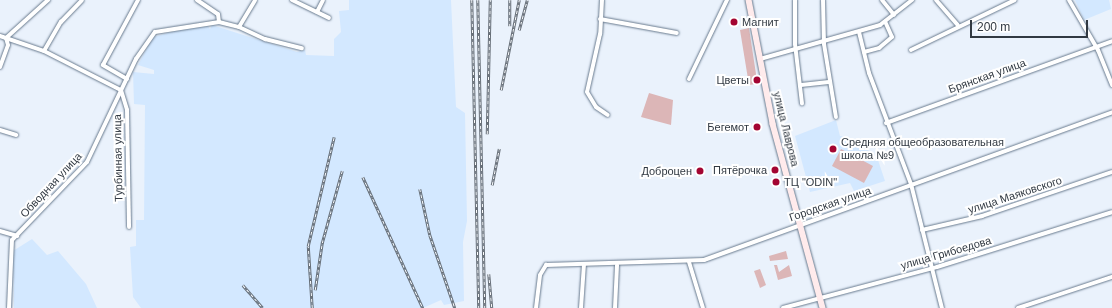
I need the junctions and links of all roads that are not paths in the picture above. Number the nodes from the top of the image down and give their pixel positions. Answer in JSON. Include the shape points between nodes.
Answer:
{"nodes":[{"id":1,"x":48,"y":0,"type":"edge"},
{"id":2,"x":82,"y":0,"type":"edge"},
{"id":3,"x":138,"y":0,"type":"edge"},
{"id":4,"x":197,"y":0,"type":"edge"},
{"id":5,"x":255,"y":0,"type":"edge"},
{"id":6,"x":292,"y":0,"type":"edge"},
{"id":7,"x":323,"y":0,"type":"edge"},
{"id":8,"x":602,"y":0,"type":"edge"},
{"id":9,"x":727,"y":0,"type":"edge"},
{"id":10,"x":749,"y":0,"type":"edge"},
{"id":11,"x":795,"y":0,"type":"edge"},
{"id":12,"x":823,"y":0,"type":"edge"},
{"id":13,"x":882,"y":0,"type":"edge"},
{"id":14,"x":912,"y":0,"type":"edge"},
{"id":15,"x":936,"y":0,"type":"edge"},
{"id":16,"x":1015,"y":0,"type":"edge"},
{"id":17,"x":1069,"y":0,"type":"edge"},
{"id":18,"x":298,"y":1,"type":"edge"},
{"id":19,"x":317,"y":12,"type":"junction"},
{"id":20,"x":894,"y":15,"type":"junction"},
{"id":21,"x":329,"y":18,"type":"dead end"},
{"id":22,"x":600,"y":19,"type":"junction"},
{"id":23,"x":885,"y":21,"type":"junction"},
{"id":24,"x":219,"y":22,"type":"junction"},
{"id":25,"x":958,"y":25,"type":"junction"},
{"id":26,"x":239,"y":27,"type":"junction"},
{"id":27,"x":859,"y":32,"type":"junction"},
{"id":28,"x":677,"y":33,"type":"dead end"},
{"id":29,"x":0,"y":36,"type":"edge"},
{"id":30,"x":6,"y":38,"type":"junction"},
{"id":31,"x":824,"y":40,"type":"junction"},
{"id":32,"x":1112,"y":41,"type":"edge"},
{"id":33,"x":302,"y":48,"type":"dead end"},
{"id":34,"x":1094,"y":48,"type":"junction"},
{"id":35,"x":796,"y":49,"type":"junction"},
{"id":36,"x":911,"y":50,"type":"dead end"},
{"id":37,"x":44,"y":51,"type":"junction"},
{"id":38,"x":864,"y":52,"type":"junction"},
{"id":39,"x":760,"y":59,"type":"junction"},
{"id":40,"x":0,"y":66,"type":"edge"},
{"id":41,"x":690,"y":79,"type":"dead end"},
{"id":42,"x":127,"y":80,"type":"junction"},
{"id":43,"x":829,"y":82,"type":"junction"},
{"id":44,"x":801,"y":85,"type":"junction"},
{"id":45,"x":1112,"y":85,"type":"edge"},
{"id":46,"x":121,"y":90,"type":"junction"},
{"id":47,"x":802,"y":104,"type":"dead end"},
{"id":48,"x":1112,"y":112,"type":"edge"},
{"id":49,"x":608,"y":115,"type":"dead end"},
{"id":50,"x":836,"y":117,"type":"dead end"},
{"id":51,"x":886,"y":123,"type":"junction"},
{"id":52,"x":0,"y":130,"type":"edge"},
{"id":53,"x":16,"y":135,"type":"dead end"},
{"id":54,"x":1112,"y":172,"type":"edge"},
{"id":55,"x":911,"y":184,"type":"junction"},
{"id":56,"x":1112,"y":212,"type":"edge"},
{"id":57,"x":801,"y":224,"type":"junction"},
{"id":58,"x":129,"y":227,"type":"dead end"},
{"id":59,"x":922,"y":230,"type":"junction"},
{"id":60,"x":0,"y":231,"type":"edge"},
{"id":61,"x":17,"y":236,"type":"junction"},
{"id":62,"x":690,"y":262,"type":"junction"},
{"id":63,"x":584,"y":264,"type":"junction"},
{"id":64,"x":617,"y":265,"type":"junction"},
{"id":65,"x":931,"y":267,"type":"junction"},
{"id":66,"x":1112,"y":277,"type":"edge"},
{"id":67,"x":820,"y":298,"type":"junction"},
{"id":68,"x":9,"y":308,"type":"edge"},
{"id":69,"x":536,"y":308,"type":"edge"},
{"id":70,"x":581,"y":308,"type":"edge"},
{"id":71,"x":615,"y":308,"type":"edge"},
{"id":72,"x":703,"y":308,"type":"edge"},
{"id":73,"x":783,"y":308,"type":"edge"},
{"id":74,"x":823,"y":308,"type":"edge"},
{"id":75,"x":942,"y":308,"type":"edge"},
{"id":76,"x":1018,"y":308,"type":"edge"}],
"edges":[{"from":1,"to":30,"type":"street"},
{"from":2,"to":37,"type":"street","via":[[61,22]]},
{"from":3,"to":42,"type":"street","via":[[103,64]]},
{"from":4,"to":24,"type":"street","via":[[218,14]]},
{"from":5,"to":26,"type":"street"},
{"from":6,"to":18,"type":"street"},
{"from":7,"to":19,"type":"street"},
{"from":8,"to":22,"type":"street"},
{"from":9,"to":41,"type":"street"},
{"from":10,"to":39,"type":"main road","name":"улица Лаврова"},
{"from":11,"to":35,"type":"street"},
{"from":12,"to":31,"type":"street"},
{"from":13,"to":20,"type":"street"},
{"from":14,"to":20,"type":"street"},
{"from":15,"to":25,"type":"street"},
{"from":16,"to":25,"type":"street"},
{"from":17,"to":34,"type":"street"},
{"from":18,"to":19,"type":"street"},
{"from":19,"to":21,"type":"street"},
{"from":20,"to":23,"type":"street"},
{"from":22,"to":28,"type":"street"},
{"from":22,"to":49,"type":"street","via":[[586,92],[596,107]]},
{"from":23,"to":27,"type":"street"},
{"from":23,"to":38,"type":"street","via":[[892,37],[879,48]]},
{"from":24,"to":26,"type":"street","name":"Обводная улица"},
{"from":24,"to":42,"type":"street","name":"Обводная улица","via":[[154,32]]},
{"from":25,"to":36,"type":"street"},
{"from":26,"to":33,"type":"street","name":"Обводная улица","via":[[265,39]]},
{"from":27,"to":31,"type":"street"},
{"from":27,"to":38,"type":"street"},
{"from":29,"to":30,"type":"street"},
{"from":30,"to":37,"type":"street"},
{"from":30,"to":40,"type":"street","via":[[8,45]]},
{"from":31,"to":35,"type":"street"},
{"from":31,"to":43,"type":"street"},
{"from":32,"to":34,"type":"street","name":"Брянская улица"},
{"from":34,"to":45,"type":"street"},
{"from":34,"to":51,"type":"street","name":"Брянская улица"},
{"from":35,"to":39,"type":"street"},
{"from":35,"to":44,"type":"street"},
{"from":37,"to":46,"type":"street"},
{"from":38,"to":51,"type":"street"},
{"from":39,"to":57,"type":"main road","name":"улица Лаврова","via":[[773,124]]},
{"from":42,"to":46,"type":"street","name":"Обводная улица"},
{"from":43,"to":44,"type":"street"},
{"from":43,"to":50,"type":"street"},
{"from":44,"to":47,"type":"street"},
{"from":46,"to":58,"type":"street","name":"Турбинная улица","via":[[127,110]]},
{"from":46,"to":61,"type":"street","name":"Обводная улица","via":[[87,162]]},
{"from":48,"to":55,"type":"street","name":"Городская улица"},
{"from":51,"to":55,"type":"street"},
{"from":52,"to":53,"type":"street"},
{"from":54,"to":59,"type":"street","name":"улица Маяковского","via":[[982,216]]},
{"from":55,"to":57,"type":"street","name":"Городская улица"},
{"from":55,"to":59,"type":"street"},
{"from":56,"to":65,"type":"street","name":"улица Грибоедова"},
{"from":57,"to":62,"type":"street","name":"Городская улица","via":[[704,260]]},
{"from":57,"to":67,"type":"main road","name":"улица Лаврова"},
{"from":59,"to":65,"type":"street"},
{"from":60,"to":61,"type":"street"},
{"from":61,"to":68,"type":"street","name":"Обводная улица","via":[[9,246]]},
{"from":62,"to":64,"type":"street","name":"Городская улица"},
{"from":62,"to":72,"type":"street"},
{"from":63,"to":64,"type":"street","name":"Городская улица"},
{"from":63,"to":69,"type":"street","name":"Городская улица","via":[[546,265],[540,275]]},
{"from":63,"to":70,"type":"street"},
{"from":64,"to":71,"type":"street"},
{"from":65,"to":67,"type":"street","name":"улица Грибоедова"},
{"from":65,"to":75,"type":"street"},
{"from":66,"to":76,"type":"street"},
{"from":67,"to":73,"type":"street","name":"улица Грибоедова"},
{"from":67,"to":74,"type":"main road","name":"улица Лаврова"}]}
